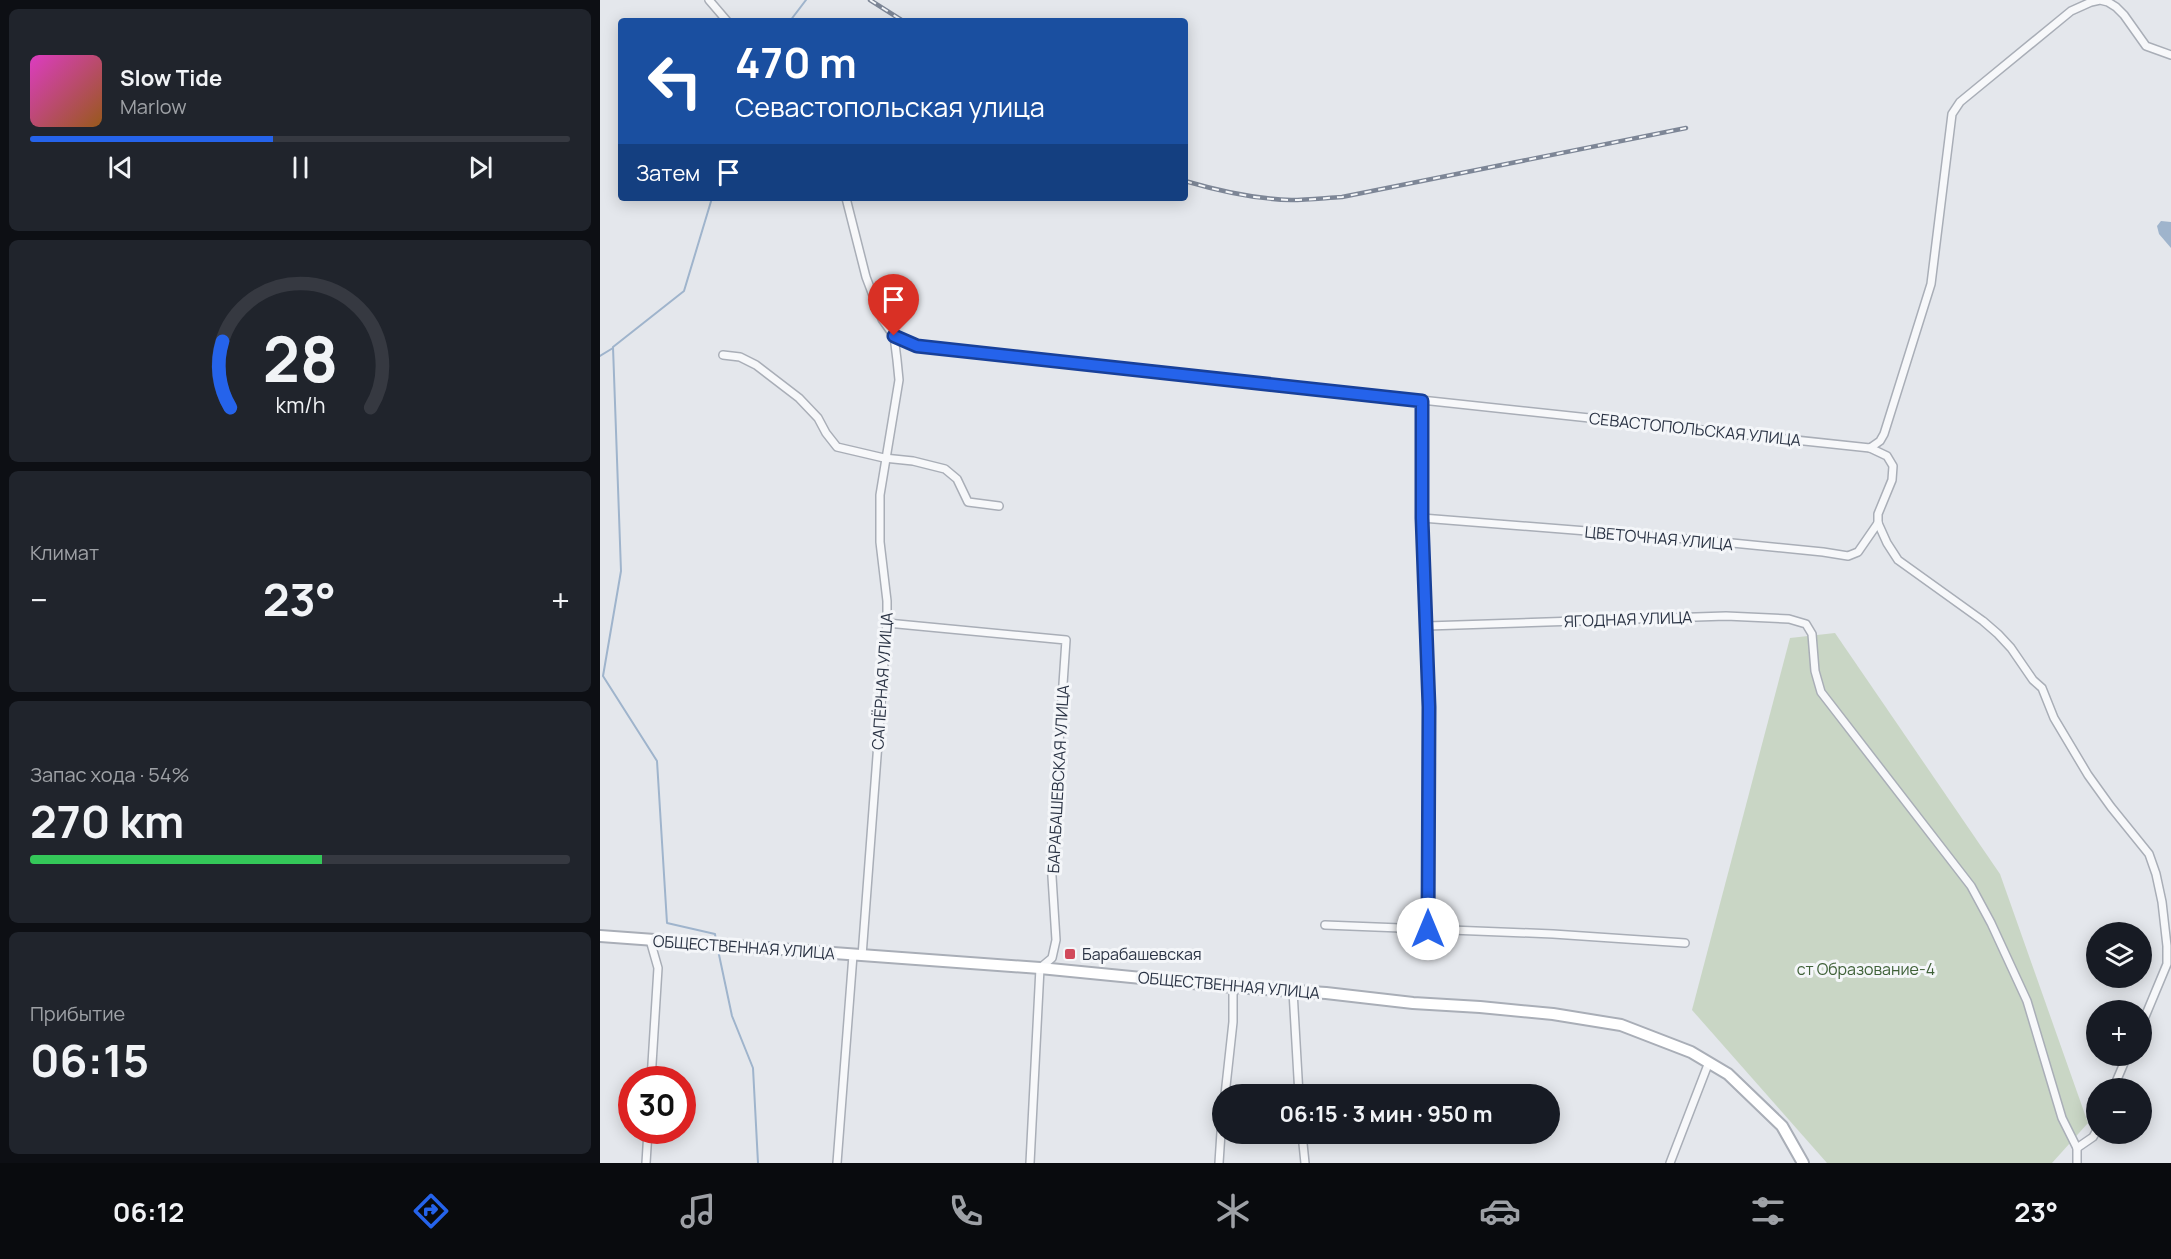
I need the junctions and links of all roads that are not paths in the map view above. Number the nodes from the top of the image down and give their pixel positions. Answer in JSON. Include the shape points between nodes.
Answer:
{"nodes":[{"id":1,"x":709,"y":0,"type":"edge"},
{"id":2,"x":724,"y":18,"type":"edge"},
{"id":3,"x":2171,"y":55,"type":"edge"},
{"id":4,"x":847,"y":201,"type":"edge"},
{"id":5,"x":894,"y":336,"type":"junction"},
{"id":6,"x":723,"y":355,"type":"dead end"},
{"id":7,"x":1422,"y":401,"type":"junction"},
{"id":8,"x":1870,"y":448,"type":"junction"},
{"id":9,"x":884,"y":458,"type":"junction"},
{"id":10,"x":999,"y":506,"type":"dead end"},
{"id":11,"x":1422,"y":518,"type":"junction"},
{"id":12,"x":1878,"y":523,"type":"junction"},
{"id":13,"x":887,"y":623,"type":"junction"},
{"id":14,"x":1427,"y":626,"type":"junction"},
{"id":15,"x":1325,"y":925,"type":"dead end"},
{"id":16,"x":1428,"y":929,"type":"junction"},
{"id":17,"x":600,"y":936,"type":"edge"},
{"id":18,"x":650,"y":940,"type":"junction"},
{"id":19,"x":1684,"y":943,"type":"dead end"},
{"id":20,"x":857,"y":956,"type":"junction"},
{"id":21,"x":1040,"y":968,"type":"junction"},
{"id":22,"x":1233,"y":987,"type":"junction"},
{"id":23,"x":1293,"y":991,"type":"junction"},
{"id":24,"x":2152,"y":1000,"type":"edge"},
{"id":25,"x":1709,"y":1062,"type":"junction"},
{"id":26,"x":652,"y":1066,"type":"edge"},
{"id":27,"x":1226,"y":1084,"type":"edge"},
{"id":28,"x":1298,"y":1084,"type":"edge"},
{"id":29,"x":2086,"y":1142,"type":"edge"},
{"id":30,"x":647,"y":1144,"type":"edge"},
{"id":31,"x":1220,"y":1144,"type":"edge"},
{"id":32,"x":1303,"y":1144,"type":"edge"},
{"id":33,"x":2077,"y":1148,"type":"junction"},
{"id":34,"x":646,"y":1163,"type":"edge"},
{"id":35,"x":837,"y":1163,"type":"edge"},
{"id":36,"x":1030,"y":1163,"type":"edge"},
{"id":37,"x":1219,"y":1163,"type":"edge"},
{"id":38,"x":1305,"y":1163,"type":"edge"},
{"id":39,"x":1670,"y":1163,"type":"edge"},
{"id":40,"x":1803,"y":1163,"type":"edge"},
{"id":41,"x":2077,"y":1163,"type":"edge"}],
"edges":[{"from":1,"to":2,"type":"street"},
{"from":3,"to":8,"type":"street","via":[[2146,46],[2116,7],[2100,0],[2091,2],[2071,11],[1960,102],[1952,114],[1931,284],[1884,434]]},
{"from":4,"to":5,"type":"street","via":[[866,277],[882,319]]},
{"from":5,"to":7,"type":"street","name":"СЕВАСТОПОЛЬСКАЯ УЛИЦА","via":[[917,346]]},
{"from":5,"to":9,"type":"street","name":"САПЁРНАЯ УЛИЦА","via":[[898,380]]},
{"from":6,"to":9,"type":"street","via":[[740,357],[756,365],[799,398],[837,447]]},
{"from":7,"to":8,"type":"street","name":"СЕВАСТОПОЛЬСКАЯ УЛИЦА"},
{"from":7,"to":11,"type":"street"},
{"from":8,"to":12,"type":"street","via":[[1887,456],[1894,472]]},
{"from":9,"to":10,"type":"street","via":[[945,468],[957,479],[968,502]]},
{"from":9,"to":13,"type":"street","name":"САПЁРНАЯ УЛИЦА","via":[[880,542]]},
{"from":11,"to":12,"type":"street","name":"ЦВЕТОЧНАЯ УЛИЦА","via":[[1848,556],[1858,552]]},
{"from":11,"to":14,"type":"street"},
{"from":12,"to":24,"type":"street","via":[[1898,560],[1983,621],[2011,648],[2042,688],[2054,718],[2088,775],[2149,854],[2162,902],[2167,946],[2167,964]]},
{"from":13,"to":20,"type":"street","name":"САПЁРНАЯ УЛИЦА"},
{"from":13,"to":21,"type":"street","name":"БАРАБАШЕВСКАЯ УЛИЦА","via":[[1066,640],[1051,861],[1056,940],[1052,958]]},
{"from":14,"to":16,"type":"street"},
{"from":14,"to":33,"type":"street","name":"ЯГОДНАЯ УЛИЦА","via":[[1709,617],[1801,621],[1810,629],[1821,692],[1971,886],[1991,923],[2027,1001],[2062,1118]]},
{"from":15,"to":16,"type":"street"},
{"from":16,"to":19,"type":"street"},
{"from":17,"to":18,"type":"main road","name":"ОБЩЕСТВЕННАЯ УЛИЦА"},
{"from":18,"to":20,"type":"main road","name":"ОБЩЕСТВЕННАЯ УЛИЦА"},
{"from":18,"to":26,"type":"street","via":[[658,968]]},
{"from":20,"to":21,"type":"main road","name":"ОБЩЕСТВЕННАЯ УЛИЦА"},
{"from":20,"to":35,"type":"street","name":"САПЁРНАЯ УЛИЦА"},
{"from":21,"to":22,"type":"main road","name":"ОБЩЕСТВЕННАЯ УЛИЦА"},
{"from":21,"to":36,"type":"street","name":"БАРАБАШЕВСКАЯ УЛИЦА"},
{"from":22,"to":23,"type":"main road","name":"ОБЩЕСТВЕННАЯ УЛИЦА"},
{"from":22,"to":27,"type":"street"},
{"from":23,"to":25,"type":"main road","name":"ОБЩЕСТВЕННАЯ УЛИЦА","via":[[1584,1018],[1632,1028]]},
{"from":23,"to":28,"type":"street"},
{"from":25,"to":39,"type":"street"},
{"from":25,"to":40,"type":"main road","name":"ОБЩЕСТВЕННАЯ УЛИЦА","via":[[1728,1074],[1782,1126]]},
{"from":29,"to":33,"type":"street"},
{"from":30,"to":34,"type":"street"},
{"from":31,"to":37,"type":"street"},
{"from":32,"to":38,"type":"street"},
{"from":33,"to":41,"type":"street"}]}
